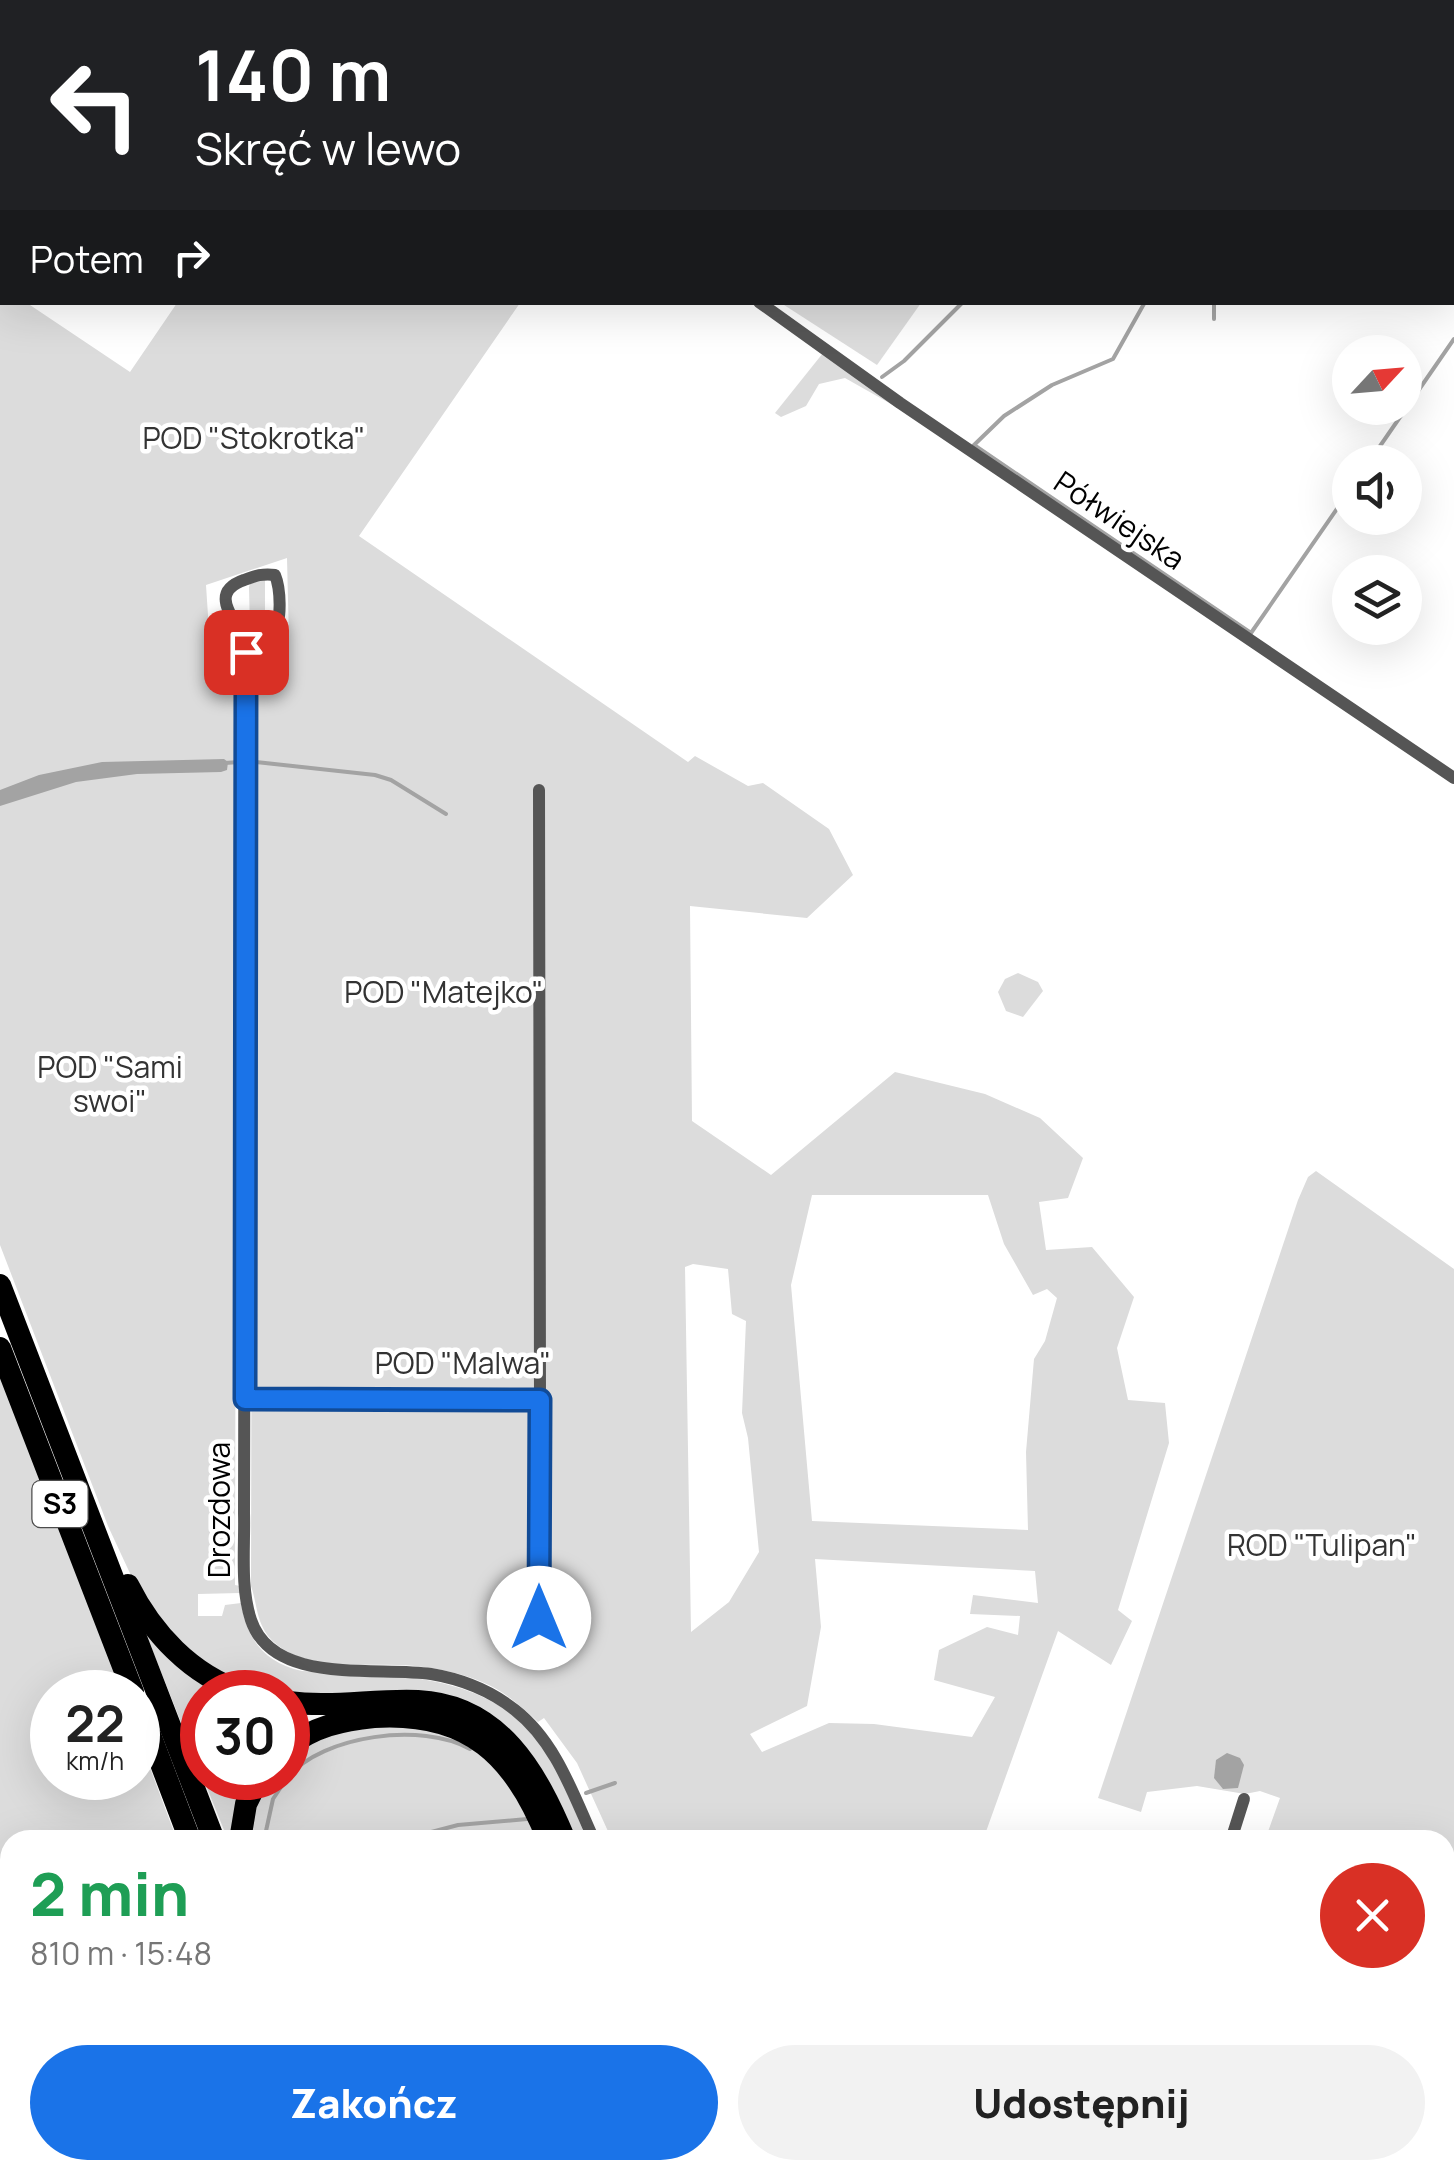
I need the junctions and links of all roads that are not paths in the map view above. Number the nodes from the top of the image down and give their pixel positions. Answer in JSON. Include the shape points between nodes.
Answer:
{"nodes":[{"id":1,"x":763,"y":305,"type":"edge"},
{"id":2,"x":246,"y":652,"type":"junction"},
{"id":3,"x":1454,"y":778,"type":"edge"},
{"id":4,"x":539,"y":790,"type":"dead end"},
{"id":5,"x":0,"y":1285,"type":"edge"},
{"id":6,"x":0,"y":1348,"type":"edge"},
{"id":7,"x":245,"y":1399,"type":"junction"},
{"id":8,"x":540,"y":1400,"type":"junction"},
{"id":9,"x":73,"y":1475,"type":"junction"},
{"id":10,"x":538,"y":1653,"type":"dead end"},
{"id":11,"x":124,"y":1670,"type":"edge"},
{"id":12,"x":199,"y":1670,"type":"edge"},
{"id":13,"x":310,"y":1703,"type":"edge"},
{"id":14,"x":310,"y":1731,"type":"edge"},
{"id":15,"x":160,"y":1762,"type":"edge"},
{"id":16,"x":248,"y":1800,"type":"edge"},
{"id":17,"x":1244,"y":1800,"type":"dead end"},
{"id":18,"x":186,"y":1830,"type":"edge"},
{"id":19,"x":210,"y":1830,"type":"edge"},
{"id":20,"x":242,"y":1830,"type":"edge"},
{"id":21,"x":543,"y":1830,"type":"edge"},
{"id":22,"x":560,"y":1830,"type":"edge"},
{"id":23,"x":589,"y":1830,"type":"edge"},
{"id":24,"x":1234,"y":1830,"type":"edge"}],
"edges":[{"from":1,"to":3,"type":"street","name":"Półwiejska"},
{"from":2,"to":2,"type":"street","via":[[278,623],[275,575],[261,574],[225,593]]},
{"from":2,"to":7,"type":"street","name":"Drozdowa"},
{"from":4,"to":8,"type":"street"},
{"from":5,"to":9,"type":"highway","number":"S3"},
{"from":6,"to":11,"type":"highway","number":"S3"},
{"from":7,"to":8,"type":"street"},
{"from":7,"to":23,"type":"street","name":"Drozdowa","via":[[245,1582],[262,1641],[304,1664],[434,1674],[499,1698],[548,1746]]},
{"from":8,"to":10,"type":"street"},
{"from":9,"to":12,"type":"highway","via":[[133,1596]]},
{"from":9,"to":19,"type":"highway","number":"S3"},
{"from":13,"to":22,"type":"highway","via":[[420,1701],[474,1717],[534,1772]]},
{"from":14,"to":21,"type":"highway","via":[[400,1716],[452,1726],[475,1736],[512,1770]]},
{"from":15,"to":18,"type":"highway"},
{"from":16,"to":20,"type":"highway"},
{"from":17,"to":24,"type":"street"}]}
